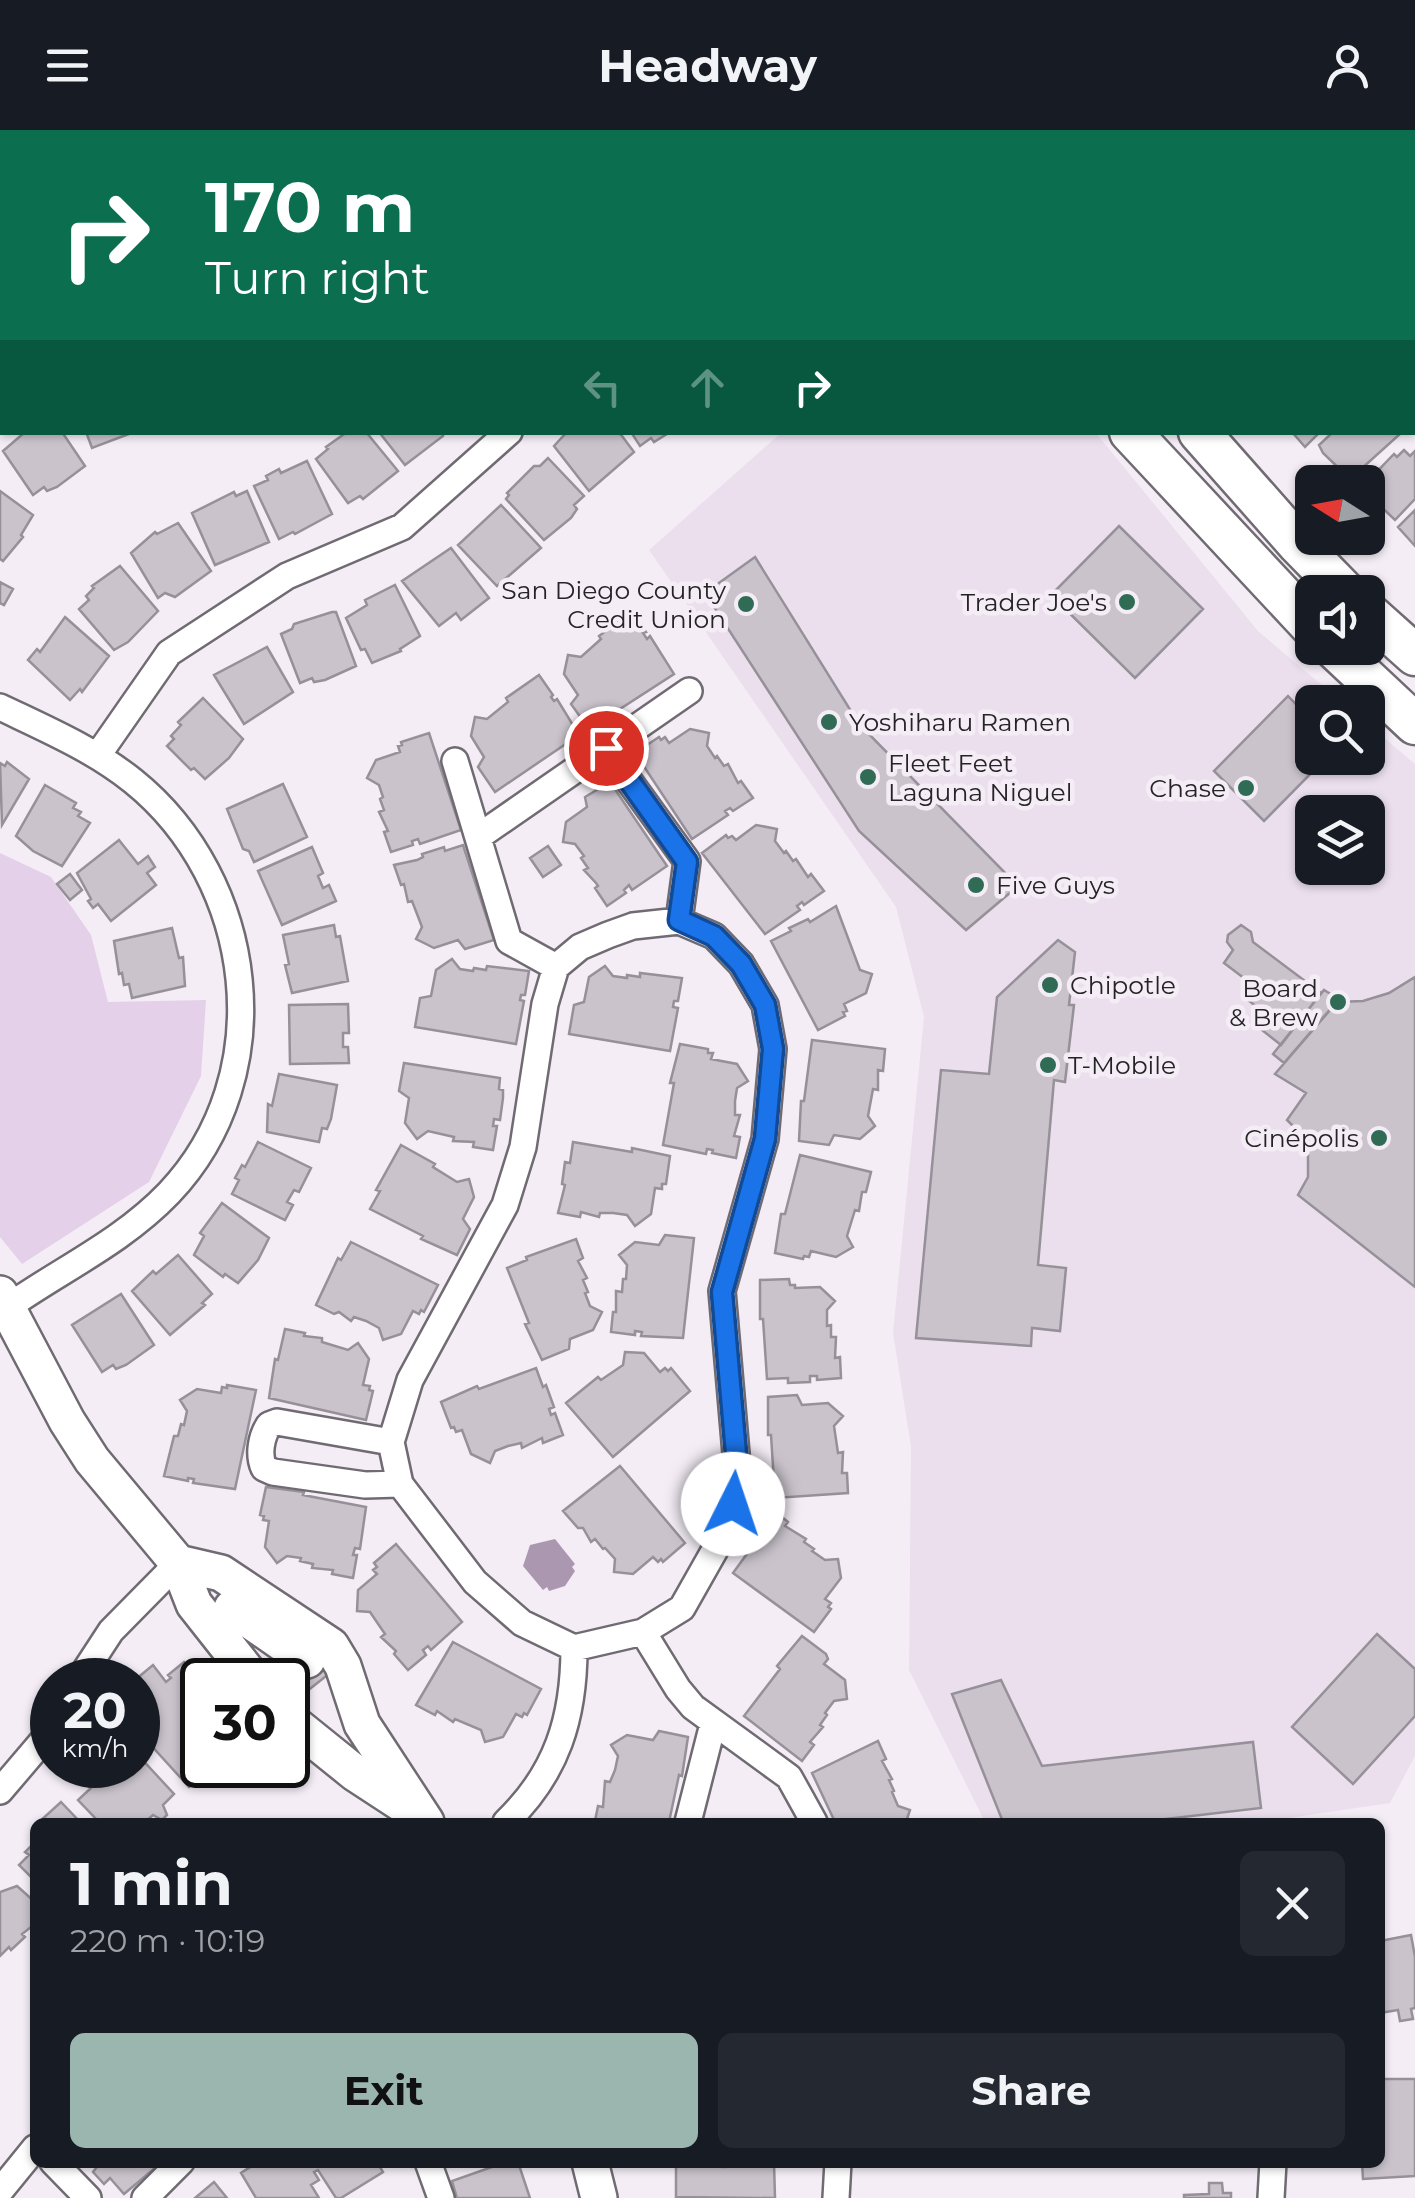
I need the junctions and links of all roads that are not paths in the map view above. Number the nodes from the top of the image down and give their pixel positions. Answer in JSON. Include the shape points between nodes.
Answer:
{"nodes":[{"id":1,"x":505,"y":435,"type":"edge"},
{"id":2,"x":1133,"y":435,"type":"edge"},
{"id":3,"x":1202,"y":435,"type":"edge"},
{"id":4,"x":1328,"y":575,"type":"edge"},
{"id":5,"x":1295,"y":610,"type":"edge"},
{"id":6,"x":1385,"y":629,"type":"edge"},
{"id":7,"x":1415,"y":655,"type":"edge"},
{"id":8,"x":1352,"y":665,"type":"edge"},
{"id":9,"x":689,"y":692,"type":"dead end"},
{"id":10,"x":0,"y":707,"type":"edge"},
{"id":11,"x":1415,"y":724,"type":"edge"},
{"id":12,"x":606,"y":748,"type":"junction"},
{"id":13,"x":98,"y":755,"type":"junction"},
{"id":14,"x":455,"y":761,"type":"dead end"},
{"id":15,"x":478,"y":837,"type":"junction"},
{"id":16,"x":679,"y":920,"type":"junction"},
{"id":17,"x":556,"y":968,"type":"junction"},
{"id":18,"x":4,"y":1300,"type":"edge"},
{"id":19,"x":391,"y":1442,"type":"junction"},
{"id":20,"x":400,"y":1484,"type":"junction"},
{"id":21,"x":178,"y":1563,"type":"junction"},
{"id":22,"x":643,"y":1632,"type":"junction"},
{"id":23,"x":574,"y":1648,"type":"junction"},
{"id":24,"x":306,"y":1654,"type":"junction"},
{"id":25,"x":93,"y":1658,"type":"edge"},
{"id":26,"x":237,"y":1658,"type":"edge"},
{"id":27,"x":299,"y":1658,"type":"edge"},
{"id":28,"x":712,"y":1724,"type":"junction"},
{"id":29,"x":310,"y":1737,"type":"edge"},
{"id":30,"x":30,"y":1756,"type":"edge"},
{"id":31,"x":392,"y":1774,"type":"junction"},
{"id":32,"x":0,"y":1791,"type":"edge"},
{"id":33,"x":414,"y":1818,"type":"edge"},
{"id":34,"x":416,"y":1818,"type":"edge"},
{"id":35,"x":510,"y":1818,"type":"edge"},
{"id":36,"x":689,"y":1818,"type":"edge"},
{"id":37,"x":812,"y":1818,"type":"edge"},
{"id":38,"x":30,"y":2154,"type":"edge"},
{"id":39,"x":59,"y":2168,"type":"edge"},
{"id":40,"x":175,"y":2168,"type":"edge"},
{"id":41,"x":430,"y":2168,"type":"edge"},
{"id":42,"x":592,"y":2168,"type":"edge"},
{"id":43,"x":838,"y":2168,"type":"edge"},
{"id":44,"x":1274,"y":2168,"type":"edge"},
{"id":45,"x":0,"y":2191,"type":"edge"},
{"id":46,"x":88,"y":2198,"type":"edge"},
{"id":47,"x":145,"y":2198,"type":"edge"},
{"id":48,"x":441,"y":2198,"type":"edge"},
{"id":49,"x":599,"y":2198,"type":"edge"},
{"id":50,"x":836,"y":2198,"type":"edge"},
{"id":51,"x":1271,"y":2198,"type":"edge"}],
"edges":[{"from":1,"to":13,"type":"street","via":[[402,528],[287,576],[169,653]]},
{"from":2,"to":5,"type":"main road"},
{"from":3,"to":4,"type":"main road"},
{"from":6,"to":7,"type":"main road"},
{"from":8,"to":11,"type":"main road"},
{"from":9,"to":12,"type":"street"},
{"from":10,"to":13,"type":"street"},
{"from":12,"to":15,"type":"street"},
{"from":12,"to":16,"type":"street","via":[[687,862]]},
{"from":13,"to":18,"type":"street","via":[[171,817],[207,869],[237,957],[239,1052],[209,1136],[174,1187],[128,1230]]},
{"from":14,"to":15,"type":"street"},
{"from":15,"to":17,"type":"street","via":[[509,941]]},
{"from":16,"to":17,"type":"street","via":[[608,935]]},
{"from":16,"to":22,"type":"street","via":[[714,936],[741,964],[765,1005],[773,1049],[765,1139],[722,1292],[737,1465],[733,1504],[704,1575],[682,1608]]},
{"from":17,"to":19,"type":"street","via":[[523,1147],[505,1205],[410,1380]]},
{"from":18,"to":21,"type":"street","via":[[92,1460]]},
{"from":19,"to":20,"type":"street"},
{"from":19,"to":20,"type":"street","via":[[277,1422],[265,1431],[260,1458],[273,1472],[365,1486]]},
{"from":20,"to":23,"type":"street","via":[[474,1582],[522,1623]]},
{"from":21,"to":24,"type":"street","via":[[220,1573]]},
{"from":21,"to":25,"type":"street","via":[[110,1631]]},
{"from":21,"to":26,"type":"street","via":[[194,1604]]},
{"from":22,"to":23,"type":"street"},
{"from":22,"to":28,"type":"street","via":[[678,1690]]},
{"from":23,"to":35,"type":"street","via":[[574,1692],[558,1748],[542,1783]]},
{"from":24,"to":27,"type":"street"},
{"from":24,"to":31,"type":"street","via":[[344,1736]]},
{"from":24,"to":31,"type":"street","via":[[332,1646],[362,1724]]},
{"from":28,"to":36,"type":"street"},
{"from":28,"to":37,"type":"street","via":[[789,1777]]},
{"from":29,"to":33,"type":"street"},
{"from":30,"to":32,"type":"street"},
{"from":31,"to":34,"type":"street"},
{"from":38,"to":45,"type":"street"},
{"from":39,"to":46,"type":"street"},
{"from":40,"to":47,"type":"street"},
{"from":41,"to":48,"type":"street"},
{"from":42,"to":49,"type":"street"},
{"from":43,"to":50,"type":"street"},
{"from":44,"to":51,"type":"street"}]}
